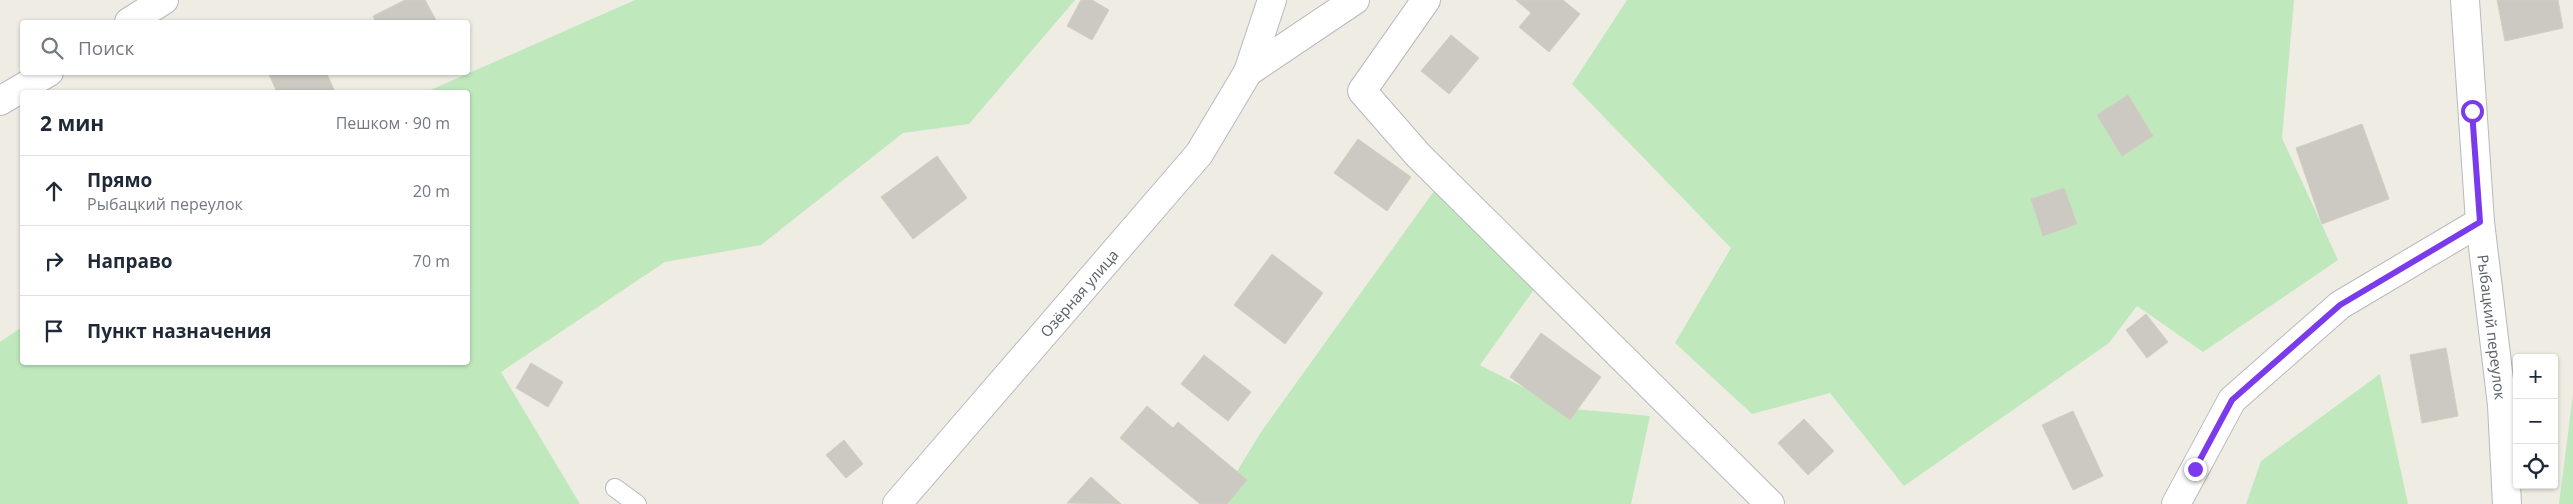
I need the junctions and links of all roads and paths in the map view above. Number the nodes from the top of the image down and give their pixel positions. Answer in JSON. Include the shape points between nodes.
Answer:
{"nodes":[{"id":1,"x":164,"y":0,"type":"edge"},
{"id":2,"x":1272,"y":0,"type":"edge"},
{"id":3,"x":1356,"y":0,"type":"edge"},
{"id":4,"x":1426,"y":0,"type":"edge"},
{"id":5,"x":2465,"y":0,"type":"edge"},
{"id":6,"x":132,"y":20,"type":"edge"},
{"id":7,"x":1248,"y":72,"type":"junction"},
{"id":8,"x":43,"y":75,"type":"edge"},
{"id":9,"x":0,"y":101,"type":"edge"},
{"id":10,"x":2480,"y":222,"type":"junction"},
{"id":11,"x":615,"y":488,"type":"dead end"},
{"id":12,"x":637,"y":504,"type":"edge"},
{"id":13,"x":897,"y":504,"type":"edge"},
{"id":14,"x":1770,"y":504,"type":"edge"},
{"id":15,"x":2176,"y":504,"type":"edge"},
{"id":16,"x":2507,"y":504,"type":"edge"}],
"edges":[{"from":1,"to":6,"type":"street"},
{"from":2,"to":7,"type":"street","name":"Озёрная улица"},
{"from":3,"to":7,"type":"street","name":"Озёрная улица"},
{"from":4,"to":14,"type":"street","via":[[1362,91],[1418,156]]},
{"from":5,"to":10,"type":"street","name":"Рыбацкий переулок"},
{"from":7,"to":13,"type":"street","name":"Озёрная улица","via":[[1199,154]]},
{"from":8,"to":9,"type":"street"},
{"from":10,"to":15,"type":"street","via":[[2340,305],[2232,400]]},
{"from":10,"to":16,"type":"street","name":"Рыбацкий переулок","via":[[2502,405]]},
{"from":11,"to":12,"type":"lane"}]}
